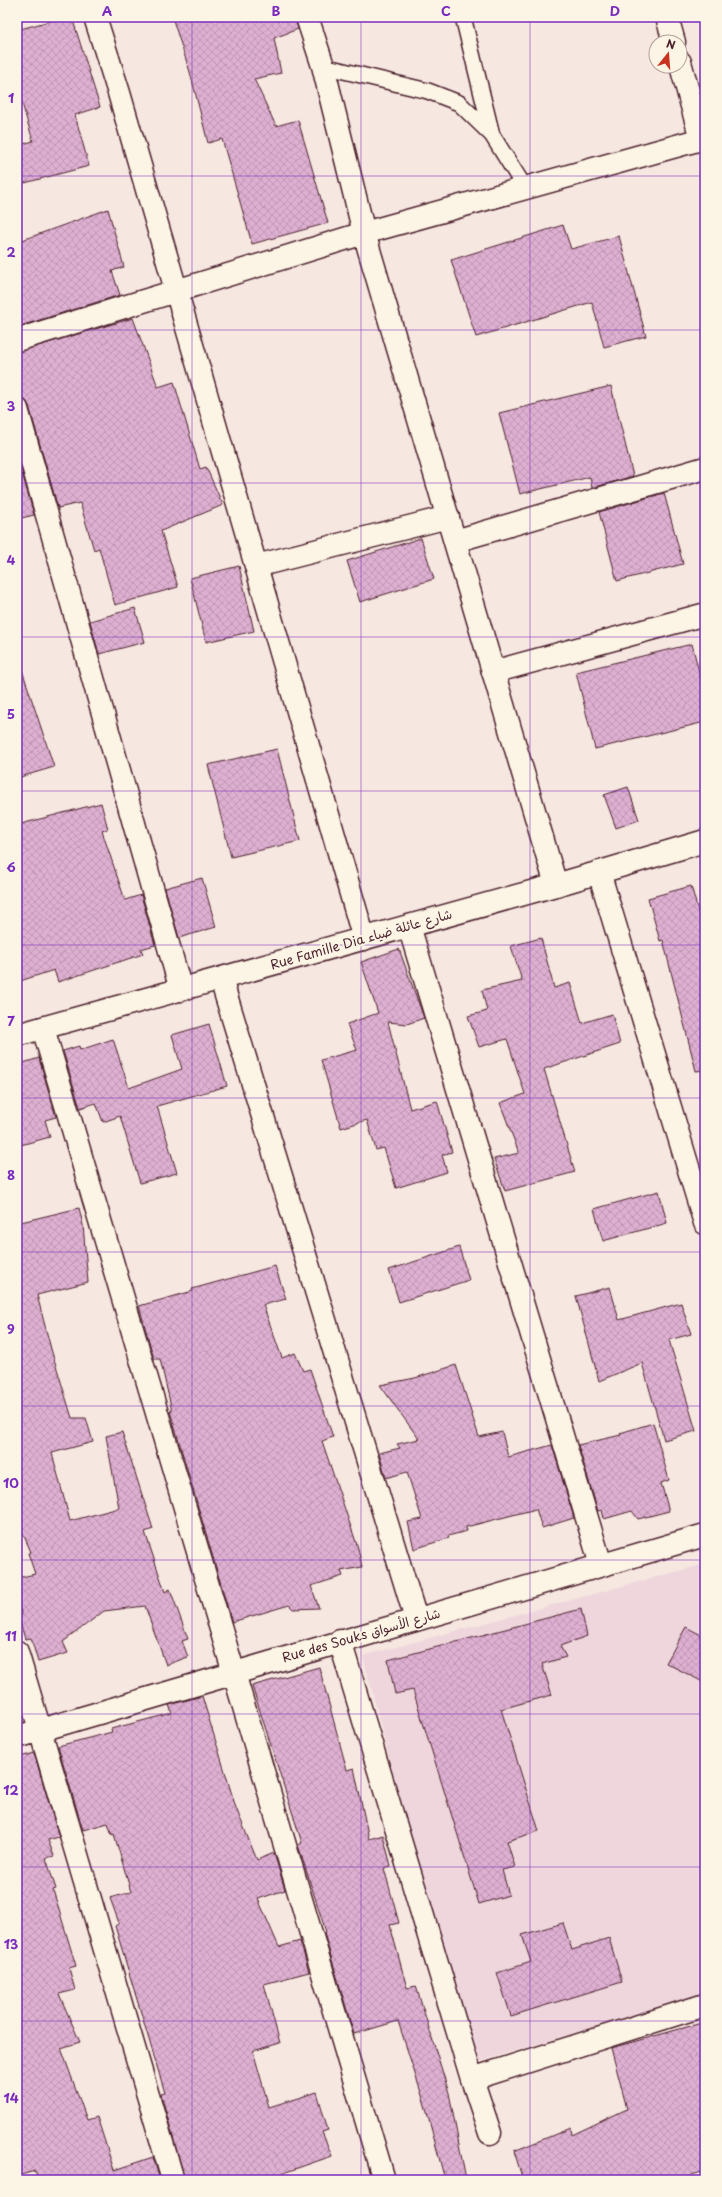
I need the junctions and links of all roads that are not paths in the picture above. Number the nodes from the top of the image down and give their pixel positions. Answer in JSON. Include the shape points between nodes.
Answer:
{"nodes":[{"id":1,"x":95,"y":17,"type":"edge"},
{"id":2,"x":307,"y":17,"type":"edge"},
{"id":3,"x":463,"y":17,"type":"edge"},
{"id":4,"x":667,"y":17,"type":"edge"},
{"id":5,"x":672,"y":34,"type":"edge"},
{"id":6,"x":323,"y":66,"type":"junction"},
{"id":7,"x":684,"y":74,"type":"edge"},
{"id":8,"x":492,"y":135,"type":"junction"},
{"id":9,"x":703,"y":139,"type":"edge"},
{"id":10,"x":525,"y":188,"type":"junction"},
{"id":11,"x":364,"y":233,"type":"junction"},
{"id":12,"x":176,"y":291,"type":"junction"},
{"id":13,"x":17,"y":340,"type":"edge"},
{"id":14,"x":17,"y":409,"type":"edge"},
{"id":15,"x":705,"y":468,"type":"edge"},
{"id":16,"x":448,"y":517,"type":"junction"},
{"id":17,"x":455,"y":541,"type":"junction"},
{"id":18,"x":256,"y":566,"type":"junction"},
{"id":19,"x":702,"y":614,"type":"dead end"},
{"id":20,"x":493,"y":672,"type":"junction"},
{"id":21,"x":705,"y":841,"type":"edge"},
{"id":22,"x":599,"y":872,"type":"junction"},
{"id":23,"x":556,"y":885,"type":"junction"},
{"id":24,"x":410,"y":926,"type":"junction"},
{"id":25,"x":364,"y":939,"type":"junction"},
{"id":26,"x":221,"y":978,"type":"junction"},
{"id":27,"x":181,"y":990,"type":"junction"},
{"id":28,"x":43,"y":1028,"type":"junction"},
{"id":29,"x":17,"y":1035,"type":"edge"},
{"id":30,"x":705,"y":1223,"type":"edge"},
{"id":31,"x":705,"y":1535,"type":"edge"},
{"id":32,"x":601,"y":1565,"type":"junction"},
{"id":33,"x":416,"y":1619,"type":"junction"},
{"id":34,"x":340,"y":1641,"type":"junction"},
{"id":35,"x":17,"y":1652,"type":"edge"},
{"id":36,"x":234,"y":1672,"type":"junction"},
{"id":37,"x":40,"y":1730,"type":"junction"},
{"id":38,"x":17,"y":1736,"type":"edge"},
{"id":39,"x":705,"y":2005,"type":"edge"},
{"id":40,"x":472,"y":2079,"type":"junction"},
{"id":41,"x":490,"y":2133,"type":"dead end"},
{"id":42,"x":173,"y":2180,"type":"edge"},
{"id":43,"x":384,"y":2180,"type":"edge"}],
"edges":[{"from":1,"to":12,"type":"street"},
{"from":2,"to":6,"type":"street"},
{"from":3,"to":8,"type":"lane"},
{"from":4,"to":5,"type":"street"},
{"from":6,"to":8,"type":"lane","via":[[428,91],[459,103]]},
{"from":6,"to":11,"type":"street"},
{"from":7,"to":9,"type":"street"},
{"from":8,"to":10,"type":"lane"},
{"from":9,"to":10,"type":"street"},
{"from":10,"to":11,"type":"street"},
{"from":11,"to":12,"type":"street"},
{"from":11,"to":16,"type":"street"},
{"from":12,"to":13,"type":"street"},
{"from":12,"to":18,"type":"street"},
{"from":14,"to":27,"type":"street"},
{"from":15,"to":17,"type":"street"},
{"from":16,"to":17,"type":"street"},
{"from":16,"to":18,"type":"street"},
{"from":17,"to":20,"type":"street"},
{"from":18,"to":25,"type":"street"},
{"from":19,"to":20,"type":"street"},
{"from":20,"to":23,"type":"street"},
{"from":21,"to":22,"type":"street","name":"Rue Famille Dia شارع عائلة ضياء"},
{"from":22,"to":23,"type":"street","name":"Rue Famille Dia شارع عائلة ضياء"},
{"from":22,"to":30,"type":"street"},
{"from":23,"to":24,"type":"street","name":"Rue Famille Dia شارع عائلة ضياء"},
{"from":24,"to":25,"type":"street","name":"Rue Famille Dia شارع عائلة ضياء"},
{"from":24,"to":32,"type":"street"},
{"from":25,"to":26,"type":"street","name":"Rue Famille Dia شارع عائلة ضياء"},
{"from":26,"to":27,"type":"street","name":"Rue Famille Dia شارع عائلة ضياء"},
{"from":26,"to":33,"type":"street"},
{"from":27,"to":28,"type":"street","name":"Rue Famille Dia شارع عائلة ضياء"},
{"from":28,"to":29,"type":"street","name":"Rue Famille Dia شارع عائلة ضياء"},
{"from":28,"to":36,"type":"street"},
{"from":31,"to":32,"type":"street","name":"Rue des Souks شارع الأسواق"},
{"from":32,"to":33,"type":"street","name":"Rue des Souks شارع الأسواق"},
{"from":33,"to":34,"type":"street","name":"Rue des Souks شارع الأسواق"},
{"from":34,"to":36,"type":"street","name":"Rue des Souks شارع الأسواق"},
{"from":34,"to":40,"type":"street"},
{"from":35,"to":37,"type":"street"},
{"from":36,"to":37,"type":"street","name":"Rue des Souks شارع الأسواق"},
{"from":36,"to":43,"type":"street"},
{"from":37,"to":38,"type":"street","name":"Rue des Souks شارع الأسواق"},
{"from":37,"to":42,"type":"street"},
{"from":39,"to":40,"type":"street"},
{"from":40,"to":41,"type":"street"}]}
